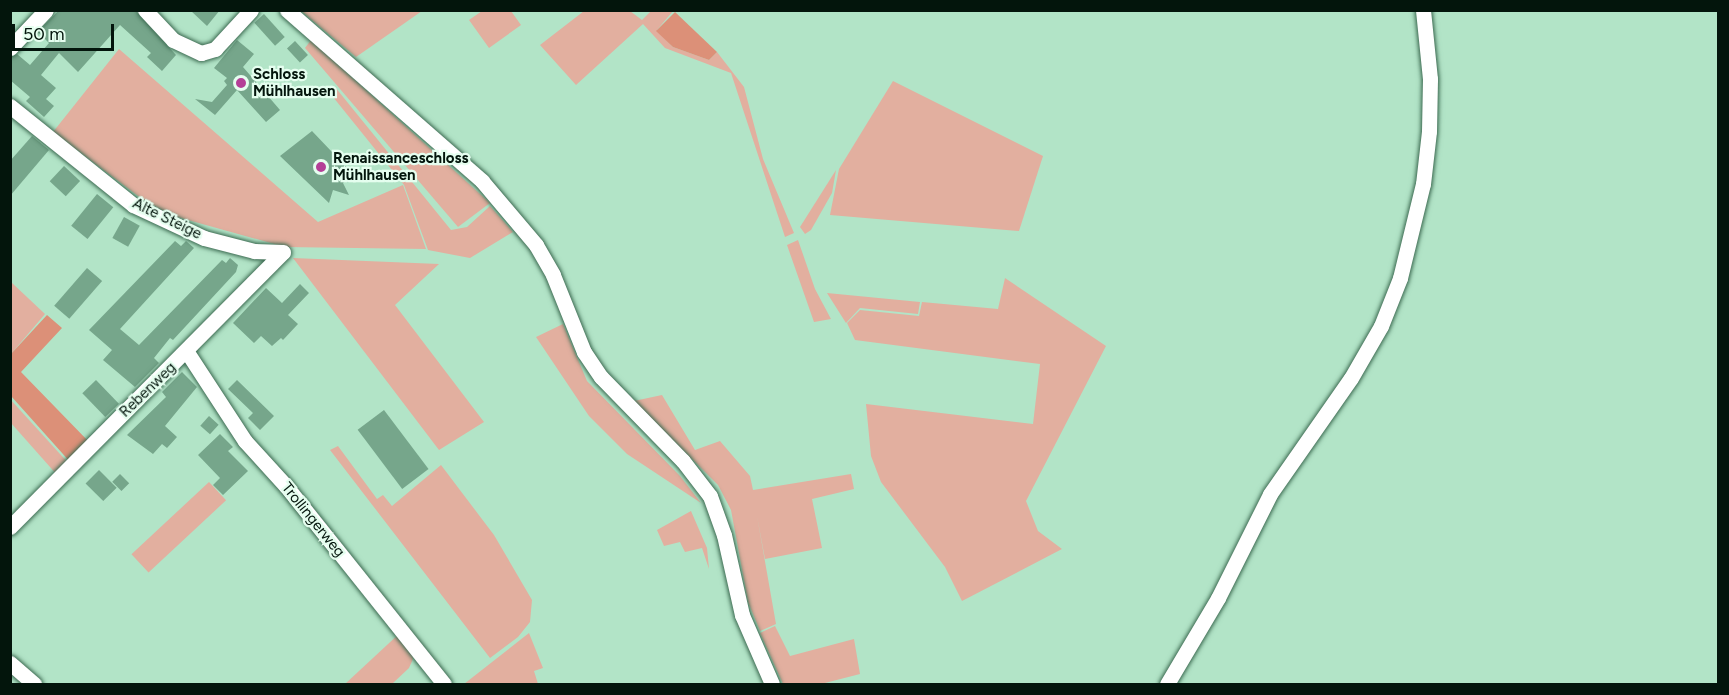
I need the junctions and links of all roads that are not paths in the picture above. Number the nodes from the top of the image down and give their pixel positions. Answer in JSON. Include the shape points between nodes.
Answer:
{"nodes":[{"id":1,"x":46,"y":10,"type":"edge"},
{"id":2,"x":145,"y":10,"type":"edge"},
{"id":3,"x":251,"y":10,"type":"edge"},
{"id":4,"x":287,"y":10,"type":"edge"},
{"id":5,"x":1423,"y":10,"type":"edge"},
{"id":6,"x":10,"y":48,"type":"edge"},
{"id":7,"x":10,"y":106,"type":"edge"},
{"id":8,"x":283,"y":252,"type":"joint"},
{"id":9,"x":187,"y":352,"type":"junction"},
{"id":10,"x":10,"y":527,"type":"edge"},
{"id":11,"x":10,"y":663,"type":"edge"},
{"id":12,"x":34,"y":684,"type":"edge"},
{"id":13,"x":444,"y":684,"type":"edge"},
{"id":14,"x":772,"y":684,"type":"edge"},
{"id":15,"x":1167,"y":684,"type":"edge"}],
"edges":[{"from":1,"to":6,"type":"street"},
{"from":2,"to":3,"type":"street","via":[[173,40],[201,53],[215,49]]},
{"from":4,"to":14,"type":"street","via":[[482,181],[536,245],[553,275],[584,352],[601,377],[683,461],[710,496],[724,535],[742,615]]},
{"from":5,"to":15,"type":"street","via":[[1430,79],[1429,131],[1423,184],[1401,278],[1381,326],[1351,378],[1289,463],[1218,598]]},
{"from":7,"to":8,"type":"street","name":"Alte Steige","via":[[133,204],[204,238],[254,251]]},
{"from":8,"to":9,"type":"street","name":"Rebenweg"},
{"from":9,"to":10,"type":"street","name":"Rebenweg"},
{"from":9,"to":13,"type":"street","name":"Trollingerweg","via":[[244,441],[286,486]]},
{"from":11,"to":12,"type":"street"}]}
